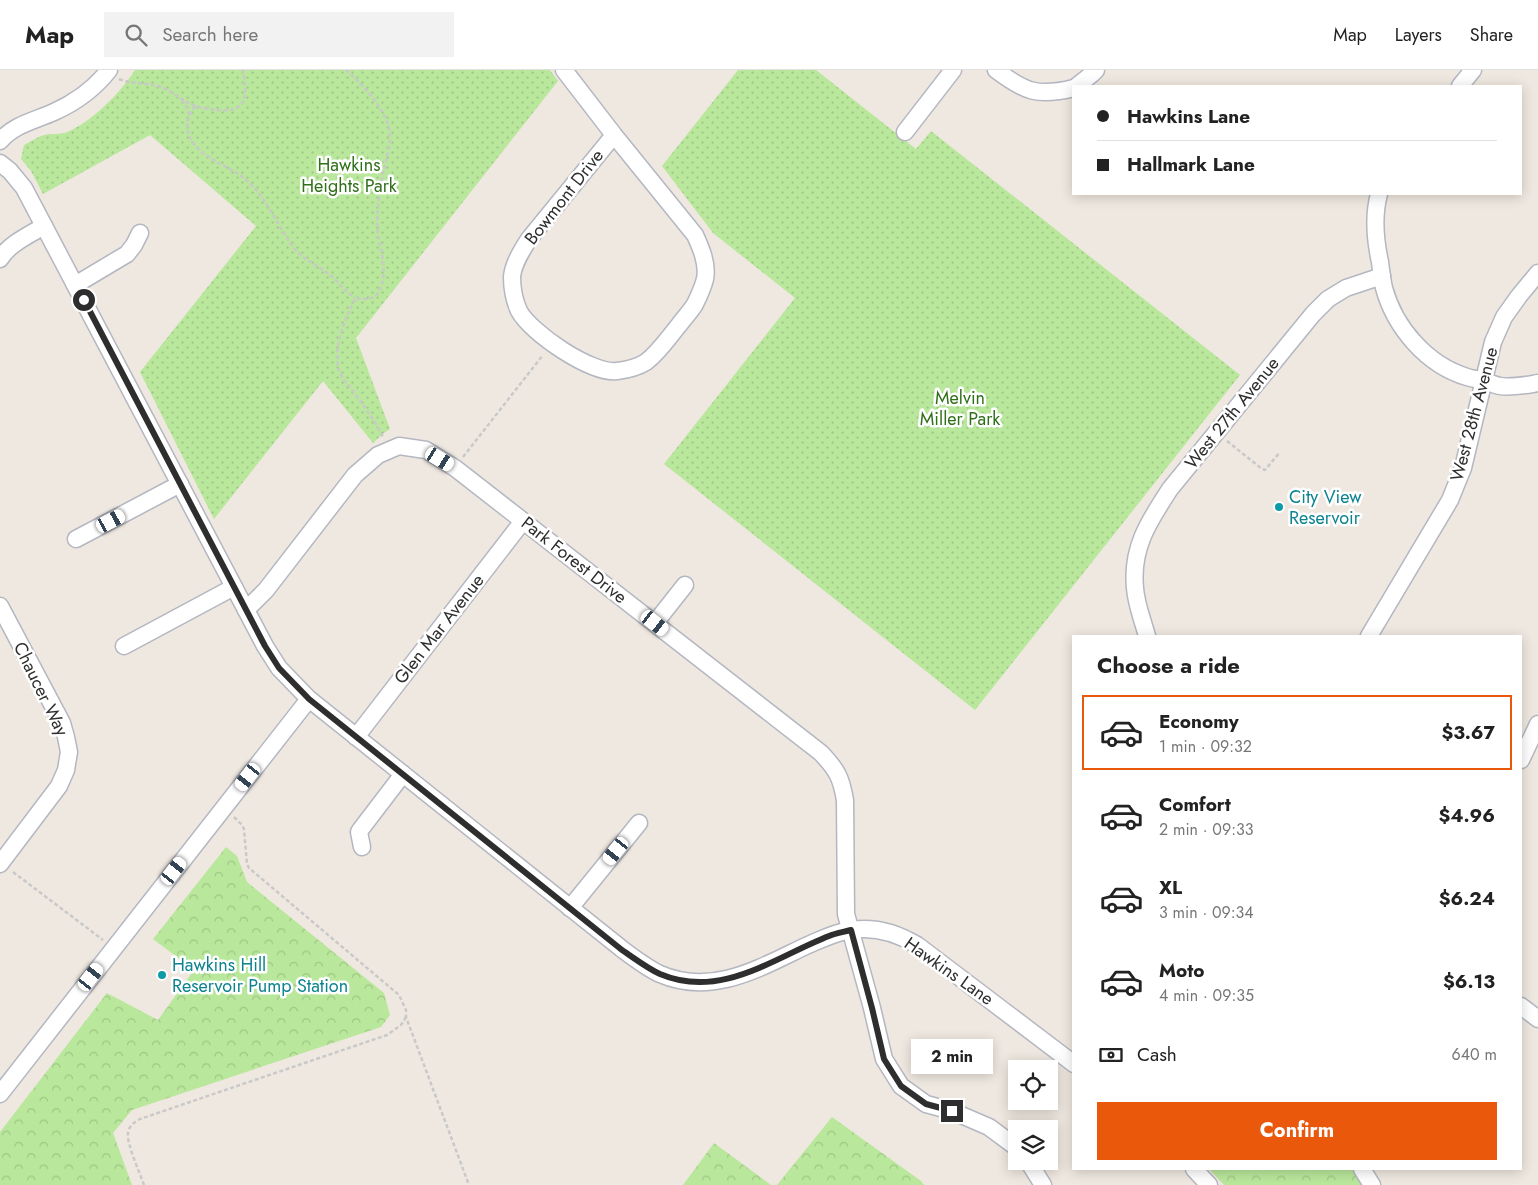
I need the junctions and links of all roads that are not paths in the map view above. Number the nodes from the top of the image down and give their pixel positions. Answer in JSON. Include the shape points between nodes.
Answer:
{"nodes":[{"id":1,"x":564,"y":70,"type":"edge"},
{"id":2,"x":953,"y":70,"type":"edge"},
{"id":3,"x":996,"y":70,"type":"edge"},
{"id":4,"x":1096,"y":70,"type":"edge"},
{"id":5,"x":1473,"y":70,"type":"edge"},
{"id":6,"x":107,"y":72,"type":"edge"},
{"id":7,"x":1078,"y":85,"type":"edge"},
{"id":8,"x":1461,"y":85,"type":"edge"},
{"id":9,"x":1072,"y":88,"type":"edge"},
{"id":10,"x":905,"y":132,"type":"dead end"},
{"id":11,"x":614,"y":135,"type":"junction"},
{"id":12,"x":0,"y":141,"type":"edge"},
{"id":13,"x":0,"y":163,"type":"edge"},
{"id":14,"x":1379,"y":195,"type":"edge"},
{"id":15,"x":44,"y":226,"type":"junction"},
{"id":16,"x":140,"y":233,"type":"dead end"},
{"id":17,"x":0,"y":259,"type":"edge"},
{"id":18,"x":1538,"y":273,"type":"edge"},
{"id":19,"x":1382,"y":276,"type":"junction"},
{"id":20,"x":75,"y":285,"type":"junction"},
{"id":21,"x":1484,"y":381,"type":"junction"},
{"id":22,"x":1538,"y":383,"type":"edge"},
{"id":23,"x":180,"y":484,"type":"junction"},
{"id":24,"x":523,"y":521,"type":"junction"},
{"id":25,"x":76,"y":539,"type":"dead end"},
{"id":26,"x":684,"y":584,"type":"dead end"},
{"id":27,"x":234,"y":587,"type":"junction"},
{"id":28,"x":246,"y":610,"type":"junction"},
{"id":29,"x":2,"y":613,"type":"edge"},
{"id":30,"x":655,"y":623,"type":"junction"},
{"id":31,"x":1147,"y":635,"type":"edge"},
{"id":32,"x":1370,"y":635,"type":"edge"},
{"id":33,"x":124,"y":646,"type":"dead end"},
{"id":34,"x":309,"y":699,"type":"junction"},
{"id":35,"x":1538,"y":724,"type":"edge"},
{"id":36,"x":356,"y":736,"type":"junction"},
{"id":37,"x":1522,"y":758,"type":"edge"},
{"id":38,"x":403,"y":774,"type":"junction"},
{"id":39,"x":638,"y":823,"type":"dead end"},
{"id":40,"x":362,"y":847,"type":"dead end"},
{"id":41,"x":1,"y":864,"type":"edge"},
{"id":42,"x":570,"y":908,"type":"junction"},
{"id":43,"x":851,"y":930,"type":"junction"},
{"id":44,"x":1522,"y":1007,"type":"edge"},
{"id":45,"x":1538,"y":1020,"type":"edge"},
{"id":46,"x":1072,"y":1062,"type":"edge"},
{"id":47,"x":0,"y":1094,"type":"edge"},
{"id":48,"x":1008,"y":1141,"type":"edge"},
{"id":49,"x":1034,"y":1170,"type":"edge"},
{"id":50,"x":1195,"y":1170,"type":"edge"},
{"id":51,"x":1363,"y":1170,"type":"edge"},
{"id":52,"x":1043,"y":1185,"type":"edge"},
{"id":53,"x":1208,"y":1185,"type":"edge"},
{"id":54,"x":1372,"y":1185,"type":"edge"}],
"edges":[{"from":1,"to":11,"type":"street","name":"Bowmont Drive"},
{"from":2,"to":10,"type":"street"},
{"from":3,"to":9,"type":"street","via":[[1031,91],[1056,92]]},
{"from":4,"to":7,"type":"street"},
{"from":5,"to":8,"type":"street"},
{"from":6,"to":12,"type":"street","via":[[72,102],[20,125]]},
{"from":11,"to":11,"type":"street","name":"Bowmont Drive","via":[[695,235],[701,247],[705,277],[694,305],[656,353],[644,363],[615,371],[602,370],[571,356],[529,324],[519,311],[512,276],[529,239]]},
{"from":13,"to":15,"type":"street","name":"Hawkins Lane","via":[[24,188]]},
{"from":14,"to":19,"type":"street","via":[[1374,222]]},
{"from":15,"to":17,"type":"street","via":[[15,244]]},
{"from":15,"to":20,"type":"street","name":"Hawkins Lane"},
{"from":16,"to":20,"type":"street","via":[[127,254]]},
{"from":18,"to":21,"type":"street","name":"West 28th Avenue","via":[[1504,317],[1493,342]]},
{"from":19,"to":21,"type":"street","via":[[1392,310],[1415,343],[1446,368]]},
{"from":19,"to":31,"type":"street","name":"West 27th Avenue","via":[[1346,288],[1313,314],[1154,513],[1141,538],[1134,564],[1135,590]]},
{"from":20,"to":23,"type":"street","name":"Hawkins Lane"},
{"from":21,"to":22,"type":"street","via":[[1500,386]]},
{"from":21,"to":32,"type":"street","name":"West 28th Avenue","via":[[1463,468],[1450,500]]},
{"from":23,"to":25,"type":"street"},
{"from":23,"to":27,"type":"street","name":"Hawkins Lane"},
{"from":24,"to":28,"type":"street","name":"Park Forest Drive","via":[[455,468],[426,450],[398,446],[378,455],[355,475],[266,590]]},
{"from":24,"to":30,"type":"street","name":"Park Forest Drive"},
{"from":24,"to":36,"type":"street","name":"Glen Mar Avenue"},
{"from":26,"to":30,"type":"street"},
{"from":27,"to":28,"type":"street","name":"Hawkins Lane"},
{"from":27,"to":33,"type":"street"},
{"from":28,"to":34,"type":"street","name":"Hawkins Lane","via":[[279,668]]},
{"from":29,"to":41,"type":"street","name":"Chaucer Way","via":[[62,723],[69,752],[59,786]]},
{"from":30,"to":43,"type":"street","name":"Park Forest Drive","via":[[821,753],[835,768],[845,800],[846,914]]},
{"from":34,"to":36,"type":"street","name":"Hawkins Lane"},
{"from":34,"to":47,"type":"street"},
{"from":35,"to":37,"type":"street"},
{"from":36,"to":38,"type":"street","name":"Hawkins Lane"},
{"from":38,"to":40,"type":"street","via":[[361,829]]},
{"from":38,"to":42,"type":"street","name":"Hawkins Lane"},
{"from":39,"to":42,"type":"street"},
{"from":42,"to":43,"type":"street","name":"Hawkins Lane","via":[[622,950],[660,974],[705,983],[724,981],[750,972],[830,935]]},
{"from":43,"to":46,"type":"street","name":"Hawkins Lane","via":[[887,931],[917,945]]},
{"from":43,"to":48,"type":"street","name":"Park Forest Drive","via":[[884,1059],[901,1086],[926,1104],[989,1127]]},
{"from":44,"to":45,"type":"street"},
{"from":49,"to":52,"type":"street"},
{"from":50,"to":53,"type":"street"},
{"from":51,"to":54,"type":"street"}]}
